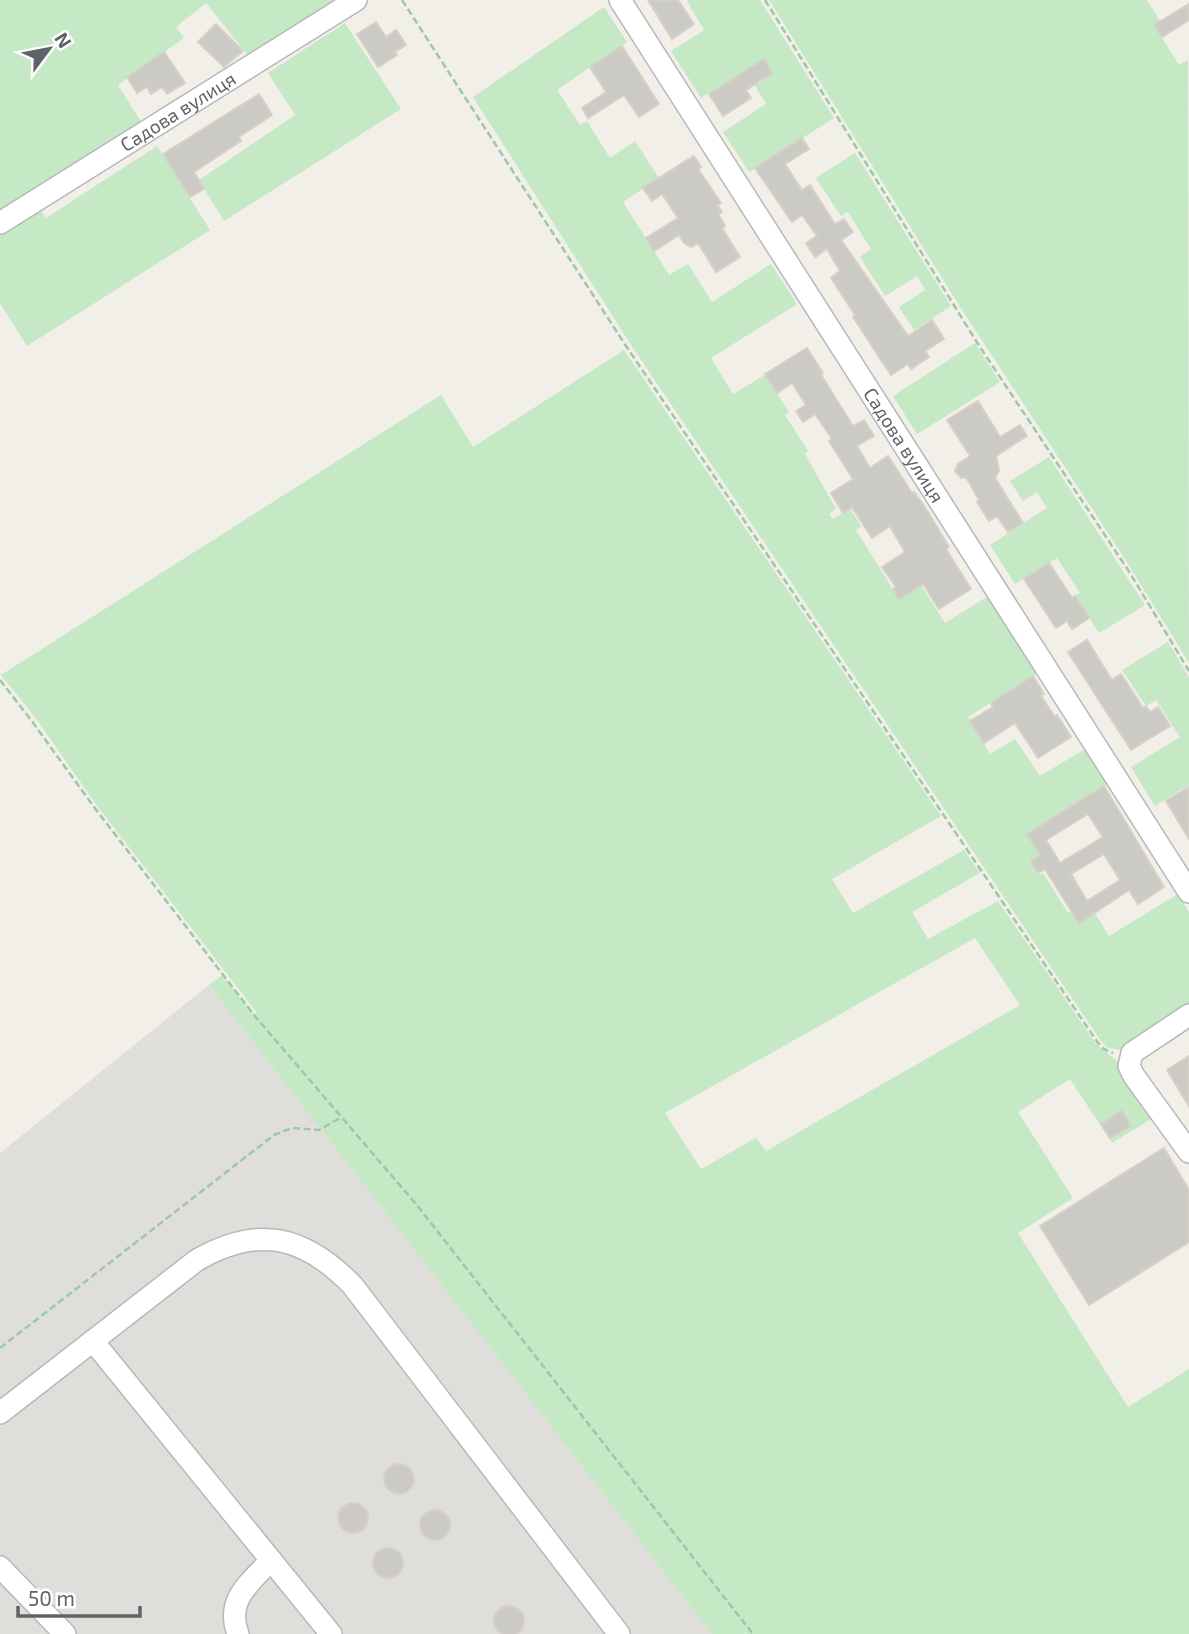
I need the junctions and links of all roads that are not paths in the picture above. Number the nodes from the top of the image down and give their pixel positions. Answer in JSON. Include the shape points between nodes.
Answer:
{"nodes":[{"id":1,"x":356,"y":0,"type":"edge"},
{"id":2,"x":620,"y":0,"type":"edge"},
{"id":3,"x":0,"y":223,"type":"edge"},
{"id":4,"x":1189,"y":892,"type":"edge"},
{"id":5,"x":1189,"y":1015,"type":"edge"},
{"id":6,"x":1189,"y":1153,"type":"edge"},
{"id":7,"x":93,"y":1341,"type":"junction"},
{"id":8,"x":0,"y":1413,"type":"edge"},
{"id":9,"x":271,"y":1560,"type":"junction"},
{"id":10,"x":0,"y":1567,"type":"edge"},
{"id":11,"x":65,"y":1634,"type":"edge"},
{"id":12,"x":238,"y":1634,"type":"edge"},
{"id":13,"x":331,"y":1634,"type":"edge"},
{"id":14,"x":619,"y":1634,"type":"edge"}],
"edges":[{"from":1,"to":3,"type":"street","name":"Садова вулиця"},
{"from":2,"to":4,"type":"street","name":"Садова вулиця"},
{"from":5,"to":6,"type":"street","via":[[1137,1049],[1129,1066]]},
{"from":7,"to":8,"type":"street"},
{"from":7,"to":9,"type":"street"},
{"from":7,"to":14,"type":"street","via":[[216,1249],[260,1238],[288,1243],[318,1256],[353,1286]]},
{"from":9,"to":12,"type":"street","via":[[237,1601],[233,1616]]},
{"from":9,"to":13,"type":"street"},
{"from":10,"to":11,"type":"street"}]}
